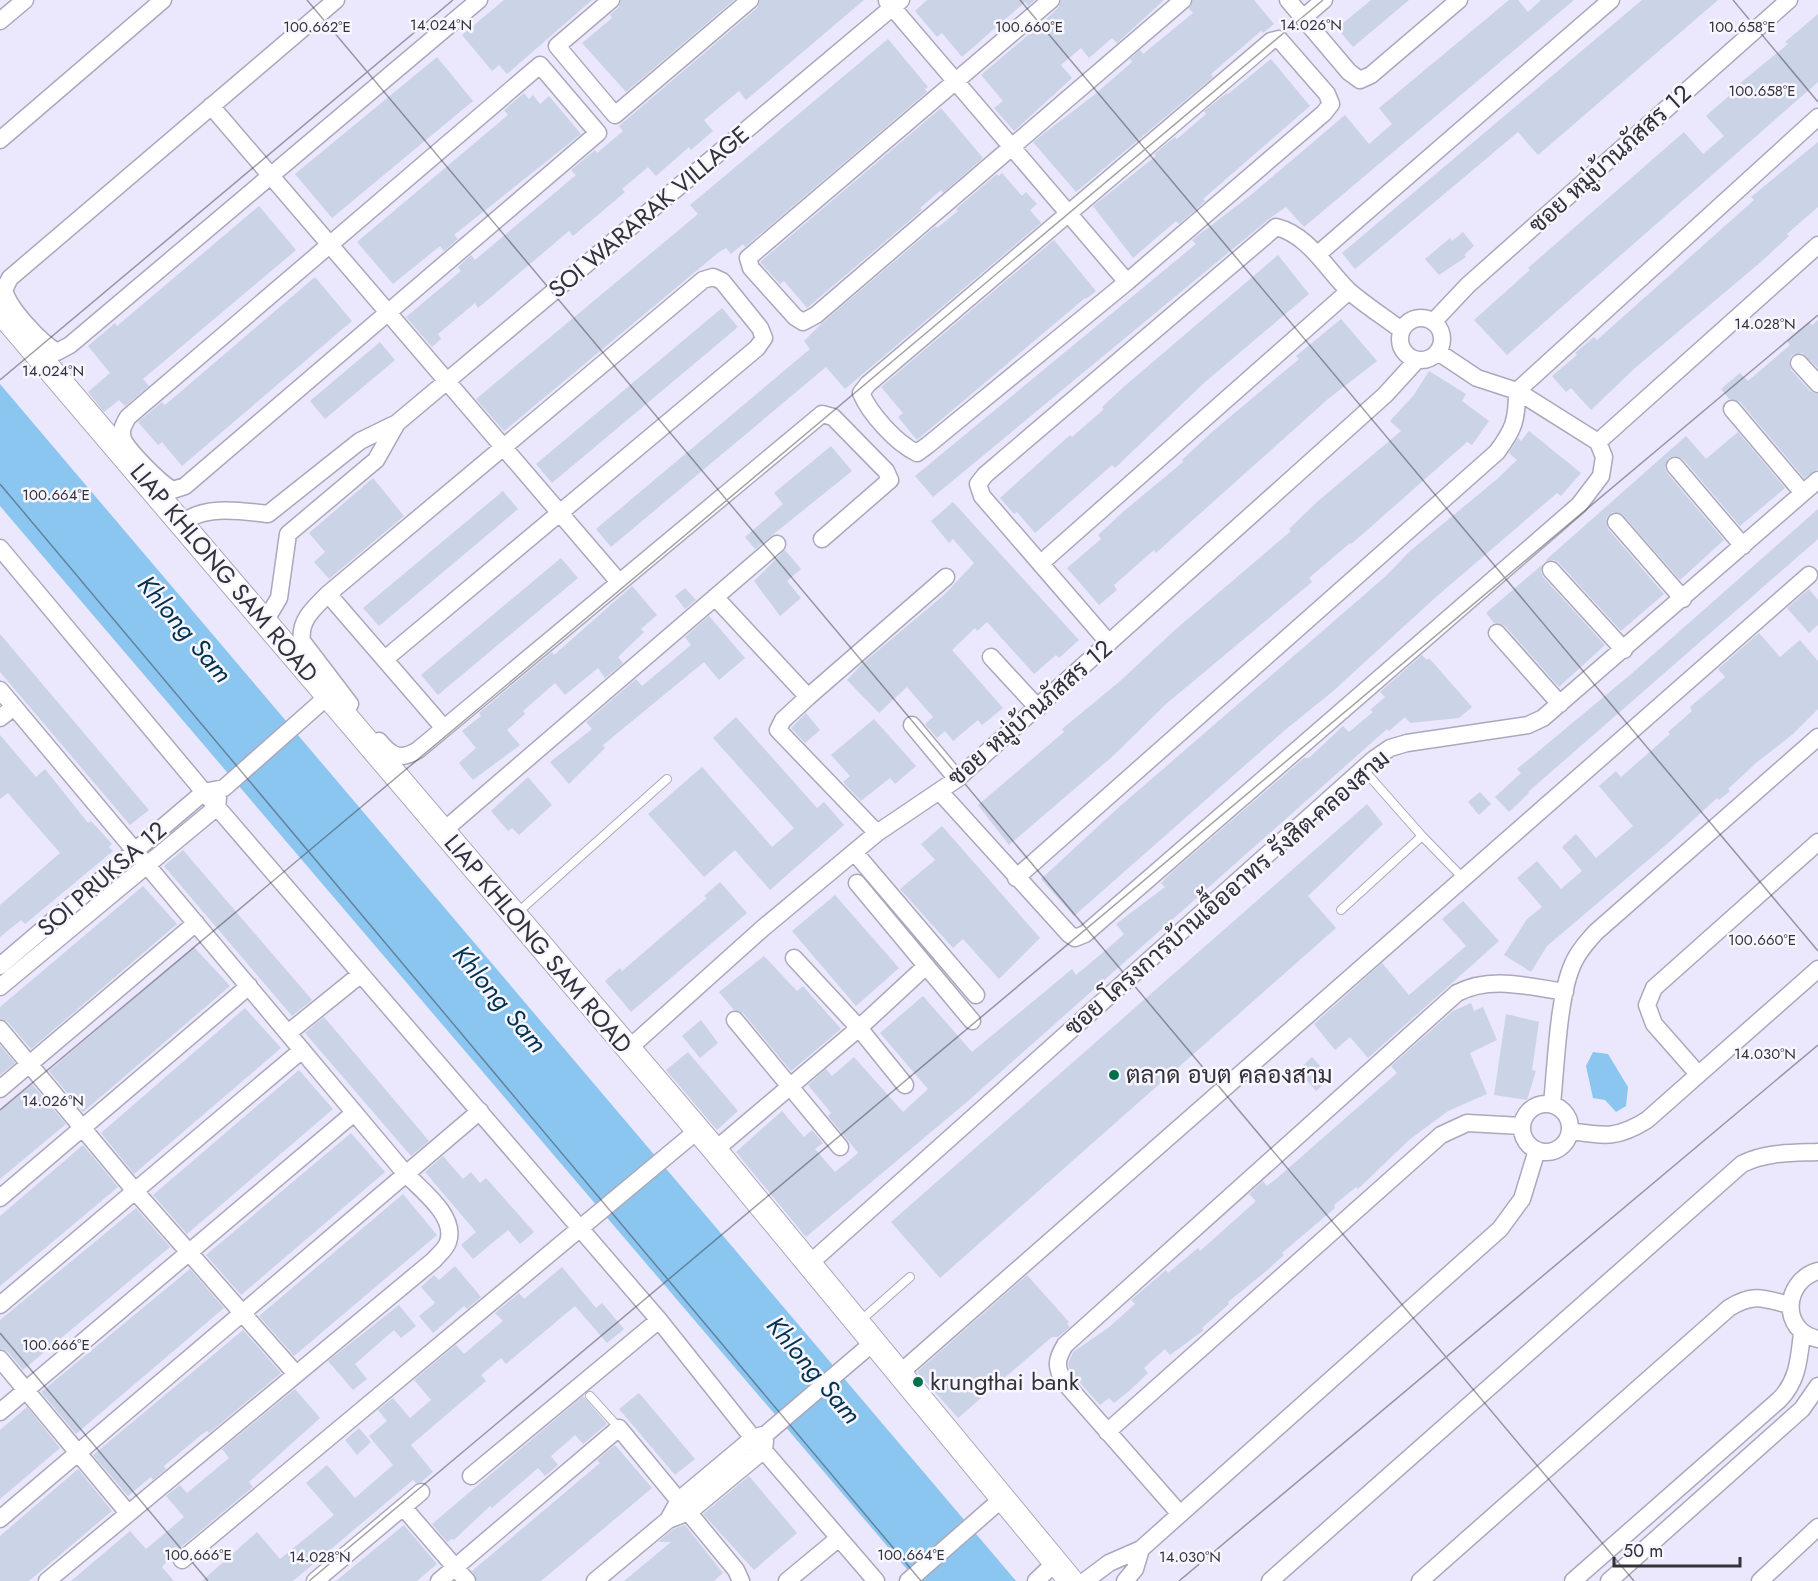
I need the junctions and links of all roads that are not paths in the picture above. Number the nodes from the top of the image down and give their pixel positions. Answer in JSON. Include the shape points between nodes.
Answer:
{"nodes":[{"id":1,"x":25,"y":0,"type":"edge"},
{"id":2,"x":163,"y":0,"type":"edge"},
{"id":3,"x":336,"y":0,"type":"edge"},
{"id":4,"x":479,"y":0,"type":"edge"},
{"id":5,"x":612,"y":0,"type":"edge"},
{"id":6,"x":750,"y":0,"type":"edge"},
{"id":7,"x":1051,"y":0,"type":"edge"},
{"id":8,"x":1183,"y":0,"type":"edge"},
{"id":9,"x":1288,"y":0,"type":"edge"},
{"id":10,"x":1324,"y":0,"type":"edge"},
{"id":11,"x":1459,"y":0,"type":"edge"},
{"id":12,"x":1611,"y":0,"type":"edge"},
{"id":13,"x":1789,"y":0,"type":"edge"},
{"id":14,"x":893,"y":2,"type":"edge"},
{"id":15,"x":1303,"y":18,"type":"junction"},
{"id":16,"x":0,"y":21,"type":"edge"},
{"id":17,"x":956,"y":81,"type":"junction"},
{"id":18,"x":211,"y":106,"type":"junction"},
{"id":19,"x":1818,"y":117,"type":"edge"},
{"id":20,"x":0,"y":140,"type":"edge"},
{"id":21,"x":1011,"y":146,"type":"junction"},
{"id":22,"x":271,"y":177,"type":"junction"},
{"id":23,"x":1069,"y":214,"type":"junction"},
{"id":24,"x":328,"y":245,"type":"junction"},
{"id":25,"x":1818,"y":245,"type":"edge"},
{"id":26,"x":1318,"y":254,"type":"junction"},
{"id":27,"x":1127,"y":282,"type":"junction"},
{"id":28,"x":1349,"y":291,"type":"junction"},
{"id":29,"x":0,"y":311,"type":"edge"},
{"id":30,"x":387,"y":313,"type":"junction"},
{"id":31,"x":1434,"y":321,"type":"junction"},
{"id":32,"x":1401,"y":330,"type":"junction"},
{"id":33,"x":1438,"y":352,"type":"junction"},
{"id":34,"x":1417,"y":360,"type":"junction"},
{"id":35,"x":1799,"y":363,"type":"dead end"},
{"id":36,"x":446,"y":382,"type":"junction"},
{"id":37,"x":1818,"y":384,"type":"edge"},
{"id":38,"x":1517,"y":391,"type":"junction"},
{"id":39,"x":1732,"y":409,"type":"dead end"},
{"id":40,"x":397,"y":423,"type":"junction"},
{"id":41,"x":1598,"y":442,"type":"junction"},
{"id":42,"x":503,"y":449,"type":"junction"},
{"id":43,"x":1675,"y":466,"type":"dead end"},
{"id":44,"x":1818,"y":480,"type":"edge"},
{"id":45,"x":1803,"y":493,"type":"junction"},
{"id":46,"x":559,"y":514,"type":"junction"},
{"id":47,"x":1616,"y":522,"type":"dead end"},
{"id":48,"x":182,"y":525,"type":"junction"},
{"id":49,"x":822,"y":539,"type":"dead end"},
{"id":50,"x":777,"y":544,"type":"dead end"},
{"id":51,"x":1743,"y":546,"type":"junction"},
{"id":52,"x":0,"y":548,"type":"edge"},
{"id":53,"x":1041,"y":563,"type":"junction"},
{"id":54,"x":1551,"y":570,"type":"dead end"},
{"id":55,"x":1809,"y":575,"type":"dead end"},
{"id":56,"x":946,"y":577,"type":"dead end"},
{"id":57,"x":619,"y":582,"type":"junction"},
{"id":58,"x":328,"y":594,"type":"junction"},
{"id":59,"x":715,"y":597,"type":"junction"},
{"id":60,"x":1683,"y":598,"type":"junction"},
{"id":61,"x":266,"y":625,"type":"junction"},
{"id":62,"x":1497,"y":633,"type":"dead end"},
{"id":63,"x":1110,"y":643,"type":"junction"},
{"id":64,"x":1624,"y":650,"type":"junction"},
{"id":65,"x":991,"y":657,"type":"dead end"},
{"id":66,"x":385,"y":660,"type":"junction"},
{"id":67,"x":0,"y":690,"type":"edge"},
{"id":68,"x":328,"y":696,"type":"junction"},
{"id":69,"x":808,"y":697,"type":"junction"},
{"id":70,"x":1560,"y":704,"type":"junction"},
{"id":71,"x":14,"y":707,"type":"junction"},
{"id":72,"x":1038,"y":708,"type":"junction"},
{"id":73,"x":0,"y":718,"type":"edge"},
{"id":74,"x":912,"y":724,"type":"dead end"},
{"id":75,"x":443,"y":727,"type":"junction"},
{"id":76,"x":1818,"y":737,"type":"edge"},
{"id":77,"x":1363,"y":769,"type":"junction"},
{"id":78,"x":667,"y":779,"type":"dead end"},
{"id":79,"x":957,"y":779,"type":"junction"},
{"id":80,"x":940,"y":792,"type":"junction"},
{"id":81,"x":216,"y":794,"type":"junction"},
{"id":82,"x":442,"y":832,"type":"junction"},
{"id":83,"x":877,"y":833,"type":"junction"},
{"id":84,"x":1422,"y":836,"type":"junction"},
{"id":85,"x":1818,"y":842,"type":"edge"},
{"id":86,"x":135,"y":849,"type":"junction"},
{"id":87,"x":855,"y":853,"type":"junction"},
{"id":88,"x":148,"y":864,"type":"junction"},
{"id":89,"x":1016,"y":878,"type":"junction"},
{"id":90,"x":1464,"y":879,"type":"junction"},
{"id":91,"x":856,"y":883,"type":"dead end"},
{"id":92,"x":1341,"y":910,"type":"dead end"},
{"id":93,"x":515,"y":915,"type":"junction"},
{"id":94,"x":196,"y":922,"type":"junction"},
{"id":95,"x":794,"y":958,"type":"dead end"},
{"id":96,"x":0,"y":966,"type":"edge"},
{"id":97,"x":926,"y":966,"type":"junction"},
{"id":98,"x":1818,"y":969,"type":"edge"},
{"id":99,"x":361,"y":974,"type":"junction"},
{"id":100,"x":249,"y":986,"type":"junction"},
{"id":101,"x":0,"y":987,"type":"edge"},
{"id":102,"x":1565,"y":992,"type":"junction"},
{"id":103,"x":976,"y":995,"type":"dead end"},
{"id":104,"x":735,"y":1020,"type":"dead end"},
{"id":105,"x":972,"y":1022,"type":"dead end"},
{"id":106,"x":859,"y":1028,"type":"junction"},
{"id":107,"x":0,"y":1029,"type":"edge"},
{"id":108,"x":288,"y":1033,"type":"junction"},
{"id":109,"x":302,"y":1050,"type":"junction"},
{"id":110,"x":627,"y":1050,"type":"junction"},
{"id":111,"x":28,"y":1065,"type":"junction"},
{"id":112,"x":1698,"y":1074,"type":"junction"},
{"id":113,"x":905,"y":1085,"type":"dead end"},
{"id":114,"x":789,"y":1088,"type":"junction"},
{"id":115,"x":0,"y":1089,"type":"edge"},
{"id":116,"x":1552,"y":1104,"type":"junction"},
{"id":117,"x":480,"y":1111,"type":"junction"},
{"id":118,"x":354,"y":1113,"type":"junction"},
{"id":119,"x":1522,"y":1126,"type":"junction"},
{"id":120,"x":82,"y":1128,"type":"junction"},
{"id":121,"x":698,"y":1130,"type":"junction"},
{"id":122,"x":1570,"y":1131,"type":"junction"},
{"id":123,"x":840,"y":1147,"type":"dead end"},
{"id":124,"x":715,"y":1150,"type":"junction"},
{"id":125,"x":1537,"y":1150,"type":"junction"},
{"id":126,"x":1818,"y":1152,"type":"edge"},
{"id":127,"x":405,"y":1173,"type":"junction"},
{"id":128,"x":135,"y":1191,"type":"junction"},
{"id":129,"x":0,"y":1198,"type":"edge"},
{"id":130,"x":587,"y":1223,"type":"junction"},
{"id":131,"x":189,"y":1252,"type":"junction"},
{"id":132,"x":809,"y":1264,"type":"junction"},
{"id":133,"x":1818,"y":1271,"type":"edge"},
{"id":134,"x":910,"y":1277,"type":"dead end"},
{"id":135,"x":0,"y":1305,"type":"edge"},
{"id":136,"x":1789,"y":1305,"type":"junction"},
{"id":137,"x":241,"y":1313,"type":"junction"},
{"id":138,"x":659,"y":1320,"type":"junction"},
{"id":139,"x":859,"y":1322,"type":"junction"},
{"id":140,"x":1810,"y":1336,"type":"edge"},
{"id":141,"x":875,"y":1341,"type":"junction"},
{"id":142,"x":0,"y":1359,"type":"edge"},
{"id":143,"x":901,"y":1372,"type":"junction"},
{"id":144,"x":296,"y":1374,"type":"junction"},
{"id":145,"x":1818,"y":1386,"type":"edge"},
{"id":146,"x":26,"y":1390,"type":"junction"},
{"id":147,"x":590,"y":1396,"type":"dead end"},
{"id":148,"x":0,"y":1412,"type":"edge"},
{"id":149,"x":619,"y":1428,"type":"junction"},
{"id":150,"x":1107,"y":1432,"type":"junction"},
{"id":151,"x":763,"y":1438,"type":"junction"},
{"id":152,"x":78,"y":1453,"type":"junction"},
{"id":153,"x":471,"y":1476,"type":"dead end"},
{"id":154,"x":421,"y":1492,"type":"dead end"},
{"id":155,"x":1004,"y":1497,"type":"junction"},
{"id":156,"x":684,"y":1506,"type":"junction"},
{"id":157,"x":403,"y":1507,"type":"junction"},
{"id":158,"x":128,"y":1513,"type":"junction"},
{"id":159,"x":1180,"y":1514,"type":"junction"},
{"id":160,"x":0,"y":1519,"type":"edge"},
{"id":161,"x":1818,"y":1527,"type":"edge"},
{"id":162,"x":839,"y":1538,"type":"junction"},
{"id":163,"x":1142,"y":1549,"type":"junction"},
{"id":164,"x":182,"y":1560,"type":"dead end"},
{"id":165,"x":1057,"y":1561,"type":"junction"},
{"id":166,"x":455,"y":1567,"type":"junction"},
{"id":167,"x":47,"y":1581,"type":"edge"},
{"id":168,"x":315,"y":1581,"type":"edge"},
{"id":169,"x":438,"y":1581,"type":"edge"},
{"id":170,"x":467,"y":1581,"type":"edge"},
{"id":171,"x":594,"y":1581,"type":"edge"},
{"id":172,"x":741,"y":1581,"type":"edge"},
{"id":173,"x":787,"y":1581,"type":"edge"},
{"id":174,"x":876,"y":1581,"type":"edge"},
{"id":175,"x":908,"y":1581,"type":"edge"},
{"id":176,"x":1036,"y":1581,"type":"edge"},
{"id":177,"x":1071,"y":1581,"type":"edge"},
{"id":178,"x":1085,"y":1581,"type":"edge"},
{"id":179,"x":1125,"y":1581,"type":"edge"},
{"id":180,"x":1270,"y":1581,"type":"edge"},
{"id":181,"x":1420,"y":1581,"type":"edge"},
{"id":182,"x":1573,"y":1581,"type":"edge"},
{"id":183,"x":1609,"y":1581,"type":"edge"},
{"id":184,"x":1761,"y":1581,"type":"edge"}],
"edges":[{"from":1,"to":16,"type":"street"},
{"from":2,"to":20,"type":"street"},
{"from":3,"to":18,"type":"street"},
{"from":4,"to":22,"type":"street"},
{"from":5,"to":6,"type":"street","via":[[557,46],[615,115]]},
{"from":7,"to":17,"type":"street"},
{"from":8,"to":21,"type":"street"},
{"from":9,"to":15,"type":"street"},
{"from":10,"to":15,"type":"street"},
{"from":11,"to":15,"type":"street","via":[[1371,75],[1360,80]]},
{"from":12,"to":26,"type":"street"},
{"from":13,"to":31,"type":"street","name":"ซอย หมู่บ้านภัสสร 12","via":[[1468,285]]},
{"from":14,"to":17,"type":"street"},
{"from":14,"to":36,"type":"street","name":"SOI WARARAK VILLAGE"},
{"from":17,"to":21,"type":"street"},
{"from":17,"to":21,"type":"street","via":[[753,253],[748,258],[751,268],[803,322],[816,315]]},
{"from":18,"to":22,"type":"street"},
{"from":18,"to":22,"type":"street","via":[[10,278],[4,290],[7,302],[57,352]]},
{"from":19,"to":38,"type":"street"},
{"from":21,"to":23,"type":"street"},
{"from":22,"to":24,"type":"street"},
{"from":23,"to":27,"type":"street"},
{"from":23,"to":27,"type":"street","via":[[868,384],[861,393],[866,403],[906,448],[917,453]]},
{"from":23,"to":27,"type":"street","via":[[1271,41],[1279,39],[1286,44],[1331,104]]},
{"from":24,"to":30,"type":"street"},
{"from":24,"to":30,"type":"street","via":[[128,417],[122,428],[123,440],[161,484],[172,490],[185,486]]},
{"from":24,"to":30,"type":"street","via":[[540,65],[598,133]]},
{"from":25,"to":41,"type":"street"},
{"from":26,"to":28,"type":"street"},
{"from":26,"to":53,"type":"street","via":[[1288,230],[1276,227],[985,475],[978,484],[982,496]]},
{"from":28,"to":32,"type":"street"},
{"from":28,"to":53,"type":"street"},
{"from":29,"to":48,"type":"main road","name":"LIAP KHLONG SAM ROAD"},
{"from":30,"to":36,"type":"street"},
{"from":31,"to":32,"type":"street","via":[[1415,318]]},
{"from":31,"to":33,"type":"street","via":[[1442,336]]},
{"from":32,"to":34,"type":"street","via":[[1402,349]]},
{"from":33,"to":34,"type":"street"},
{"from":33,"to":38,"type":"street","via":[[1478,378]]},
{"from":34,"to":63,"type":"street","name":"ซอย หมู่บ้านภัสสร 12","via":[[1385,395]]},
{"from":35,"to":37,"type":"street"},
{"from":36,"to":40,"type":"street","name":"SOI WARARAK VILLAGE"},
{"from":36,"to":42,"type":"street"},
{"from":38,"to":41,"type":"street"},
{"from":38,"to":89,"type":"street","via":[[1517,417],[1497,452]]},
{"from":39,"to":45,"type":"street"},
{"from":40,"to":48,"type":"street","via":[[360,441],[268,514],[214,511],[188,518]]},
{"from":40,"to":61,"type":"street","via":[[376,460],[288,534],[279,598]]},
{"from":41,"to":89,"type":"street","via":[[1604,457],[1601,476],[1579,505],[1085,934],[1075,938],[1069,934]]},
{"from":42,"to":46,"type":"street"},
{"from":42,"to":46,"type":"street","via":[[703,280],[713,277],[722,281],[764,338],[757,348]]},
{"from":42,"to":58,"type":"street"},
{"from":43,"to":51,"type":"street"},
{"from":44,"to":45,"type":"street","name":"ซอย โครงการบ้านเอื้ออาทร รังสิต-คลองสาม"},
{"from":45,"to":51,"type":"street","name":"ซอย โครงการบ้านเอื้ออาทร รังสิต-คลองสาม"},
{"from":46,"to":57,"type":"street"},
{"from":46,"to":66,"type":"street"},
{"from":47,"to":60,"type":"street"},
{"from":48,"to":61,"type":"main road","name":"LIAP KHLONG SAM ROAD"},
{"from":49,"to":57,"type":"street","via":[[890,480],[886,471],[832,417],[822,414]]},
{"from":50,"to":59,"type":"street"},
{"from":51,"to":60,"type":"street","name":"ซอย โครงการบ้านเอื้ออาทร รังสิต-คลองสาม"},
{"from":52,"to":81,"type":"street"},
{"from":53,"to":63,"type":"street"},
{"from":54,"to":64,"type":"street"},
{"from":55,"to":90,"type":"street"},
{"from":56,"to":69,"type":"street"},
{"from":57,"to":75,"type":"street"},
{"from":58,"to":66,"type":"street"},
{"from":58,"to":75,"type":"street","via":[[308,614],[301,630],[302,641],[384,747],[399,758],[407,757]]},
{"from":59,"to":69,"type":"street"},
{"from":59,"to":82,"type":"street"},
{"from":60,"to":64,"type":"street","name":"ซอย โครงการบ้านเอื้ออาทร รังสิต-คลองสาม"},
{"from":61,"to":68,"type":"main road","name":"LIAP KHLONG SAM ROAD"},
{"from":62,"to":70,"type":"street"},
{"from":63,"to":72,"type":"street","name":"ซอย หมู่บ้านภัสสร 12"},
{"from":64,"to":70,"type":"street","name":"ซอย โครงการบ้านเอื้ออาทร รังสิต-คลองสาม"},
{"from":65,"to":72,"type":"street"},
{"from":66,"to":75,"type":"street"},
{"from":67,"to":71,"type":"street"},
{"from":68,"to":81,"type":"street","name":"SOI PRUKSA 12"},
{"from":68,"to":82,"type":"main road","name":"LIAP KHLONG SAM ROAD"},
{"from":69,"to":83,"type":"street","via":[[783,720],[778,730]]},
{"from":70,"to":77,"type":"street","name":"ซอย โครงการบ้านเอื้ออาทร รังสิต-คลองสาม","via":[[1528,726],[1390,748]]},
{"from":71,"to":73,"type":"street"},
{"from":71,"to":86,"type":"street"},
{"from":72,"to":79,"type":"street","name":"ซอย หมู่บ้านภัสสร 12"},
{"from":74,"to":79,"type":"street"},
{"from":76,"to":102,"type":"street","via":[[1596,932],[1572,966]]},
{"from":77,"to":84,"type":"lane"},
{"from":77,"to":132,"type":"street","name":"ซอย โครงการบ้านเอื้ออาทร รังสิต-คลองสาม"},
{"from":78,"to":93,"type":"lane"},
{"from":79,"to":80,"type":"street","name":"ซอย หมู่บ้านภัสสร 12"},
{"from":80,"to":83,"type":"street","name":"ซอย หมู่บ้านภัสสร 12"},
{"from":80,"to":89,"type":"street"},
{"from":81,"to":86,"type":"street","name":"SOI PRUKSA 12"},
{"from":81,"to":88,"type":"street"},
{"from":81,"to":99,"type":"street"},
{"from":82,"to":93,"type":"main road","name":"LIAP KHLONG SAM ROAD"},
{"from":83,"to":87,"type":"street","name":"ซอย หมู่บ้านภัสสร 12"},
{"from":84,"to":90,"type":"lane"},
{"from":84,"to":92,"type":"lane"},
{"from":85,"to":112,"type":"street","via":[[1654,988],[1647,1005],[1654,1024]]},
{"from":86,"to":88,"type":"street"},
{"from":86,"to":96,"type":"street","name":"SOI PRUKSA 12"},
{"from":87,"to":103,"type":"street"},
{"from":87,"to":110,"type":"street","name":"ซอย หมู่บ้านภัสสร 12","via":[[763,928]]},
{"from":88,"to":94,"type":"street"},
{"from":88,"to":101,"type":"street"},
{"from":90,"to":143,"type":"street"},
{"from":91,"to":97,"type":"street"},
{"from":93,"to":110,"type":"main road","name":"LIAP KHLONG SAM ROAD"},
{"from":94,"to":100,"type":"street"},
{"from":94,"to":111,"type":"street"},
{"from":95,"to":106,"type":"street"},
{"from":97,"to":105,"type":"street"},
{"from":97,"to":106,"type":"street"},
{"from":98,"to":112,"type":"street"},
{"from":99,"to":108,"type":"street"},
{"from":99,"to":117,"type":"street"},
{"from":100,"to":108,"type":"street"},
{"from":100,"to":120,"type":"street"},
{"from":102,"to":116,"type":"street"},
{"from":102,"to":150,"type":"street","via":[[1487,982],[1457,993],[1065,1345],[1056,1369]]},
{"from":104,"to":114,"type":"street"},
{"from":106,"to":113,"type":"street"},
{"from":106,"to":114,"type":"street"},
{"from":107,"to":111,"type":"street"},
{"from":108,"to":109,"type":"street"},
{"from":109,"to":118,"type":"street"},
{"from":109,"to":128,"type":"street"},
{"from":110,"to":121,"type":"main road","name":"LIAP KHLONG SAM ROAD"},
{"from":111,"to":115,"type":"street"},
{"from":111,"to":120,"type":"street"},
{"from":112,"to":122,"type":"street","via":[[1628,1132],[1609,1137]]},
{"from":114,"to":123,"type":"street"},
{"from":114,"to":124,"type":"street"},
{"from":116,"to":119,"type":"street","via":[[1530,1109]]},
{"from":116,"to":122,"type":"street","via":[[1568,1116]]},
{"from":117,"to":127,"type":"street"},
{"from":117,"to":130,"type":"street"},
{"from":118,"to":127,"type":"street"},
{"from":118,"to":131,"type":"street"},
{"from":119,"to":125,"type":"street","via":[[1527,1142]]},
{"from":119,"to":150,"type":"street","via":[[1467,1123],[1441,1135]]},
{"from":120,"to":128,"type":"street"},
{"from":120,"to":129,"type":"street"},
{"from":121,"to":124,"type":"main road","name":"LIAP KHLONG SAM ROAD"},
{"from":121,"to":130,"type":"street"},
{"from":122,"to":125,"type":"street","via":[[1559,1149]]},
{"from":124,"to":132,"type":"main road","name":"LIAP KHLONG SAM ROAD"},
{"from":125,"to":159,"type":"street","via":[[1522,1199],[1500,1228]]},
{"from":126,"to":180,"type":"street","via":[[1757,1156],[1742,1164]]},
{"from":127,"to":137,"type":"street"},
{"from":127,"to":144,"type":"street","via":[[444,1215],[451,1230],[448,1244],[434,1260]]},
{"from":128,"to":131,"type":"street"},
{"from":128,"to":135,"type":"street"},
{"from":130,"to":138,"type":"street"},
{"from":130,"to":164,"type":"street"},
{"from":131,"to":137,"type":"street"},
{"from":131,"to":146,"type":"street"},
{"from":132,"to":139,"type":"main road","name":"LIAP KHLONG SAM ROAD"},
{"from":133,"to":136,"type":"street","via":[[1802,1279]]},
{"from":134,"to":139,"type":"lane"},
{"from":136,"to":140,"type":"street","via":[[1795,1325]]},
{"from":136,"to":181,"type":"street","via":[[1759,1297],[1744,1299],[1729,1308]]},
{"from":137,"to":144,"type":"street"},
{"from":137,"to":152,"type":"street"},
{"from":138,"to":151,"type":"street"},
{"from":138,"to":153,"type":"street"},
{"from":139,"to":141,"type":"main road","name":"LIAP KHLONG SAM ROAD"},
{"from":140,"to":182,"type":"street","via":[[1790,1389]]},
{"from":141,"to":143,"type":"main road","name":"LIAP KHLONG SAM ROAD"},
{"from":141,"to":151,"type":"street"},
{"from":142,"to":146,"type":"street"},
{"from":143,"to":155,"type":"main road","name":"LIAP KHLONG SAM ROAD"},
{"from":144,"to":158,"type":"street"},
{"from":145,"to":183,"type":"street","via":[[1802,1409]]},
{"from":146,"to":148,"type":"street"},
{"from":146,"to":152,"type":"street"},
{"from":147,"to":149,"type":"lane"},
{"from":149,"to":156,"type":"street"},
{"from":149,"to":166,"type":"street"},
{"from":150,"to":159,"type":"street"},
{"from":151,"to":156,"type":"street"},
{"from":151,"to":162,"type":"street"},
{"from":152,"to":158,"type":"street"},
{"from":152,"to":160,"type":"street"},
{"from":154,"to":157,"type":"street"},
{"from":155,"to":165,"type":"main road","name":"LIAP KHLONG SAM ROAD"},
{"from":155,"to":175,"type":"street"},
{"from":156,"to":171,"type":"street"},
{"from":156,"to":172,"type":"street"},
{"from":157,"to":166,"type":"street"},
{"from":157,"to":168,"type":"street"},
{"from":158,"to":167,"type":"street"},
{"from":159,"to":163,"type":"street"},
{"from":161,"to":184,"type":"street"},
{"from":162,"to":173,"type":"street"},
{"from":162,"to":174,"type":"street"},
{"from":163,"to":178,"type":"street","via":[[1116,1558]]},
{"from":163,"to":179,"type":"street","via":[[1135,1569]]},
{"from":165,"to":176,"type":"street"},
{"from":165,"to":177,"type":"main road","name":"LIAP KHLONG SAM ROAD"},
{"from":166,"to":169,"type":"street"},
{"from":166,"to":170,"type":"street"}]}
